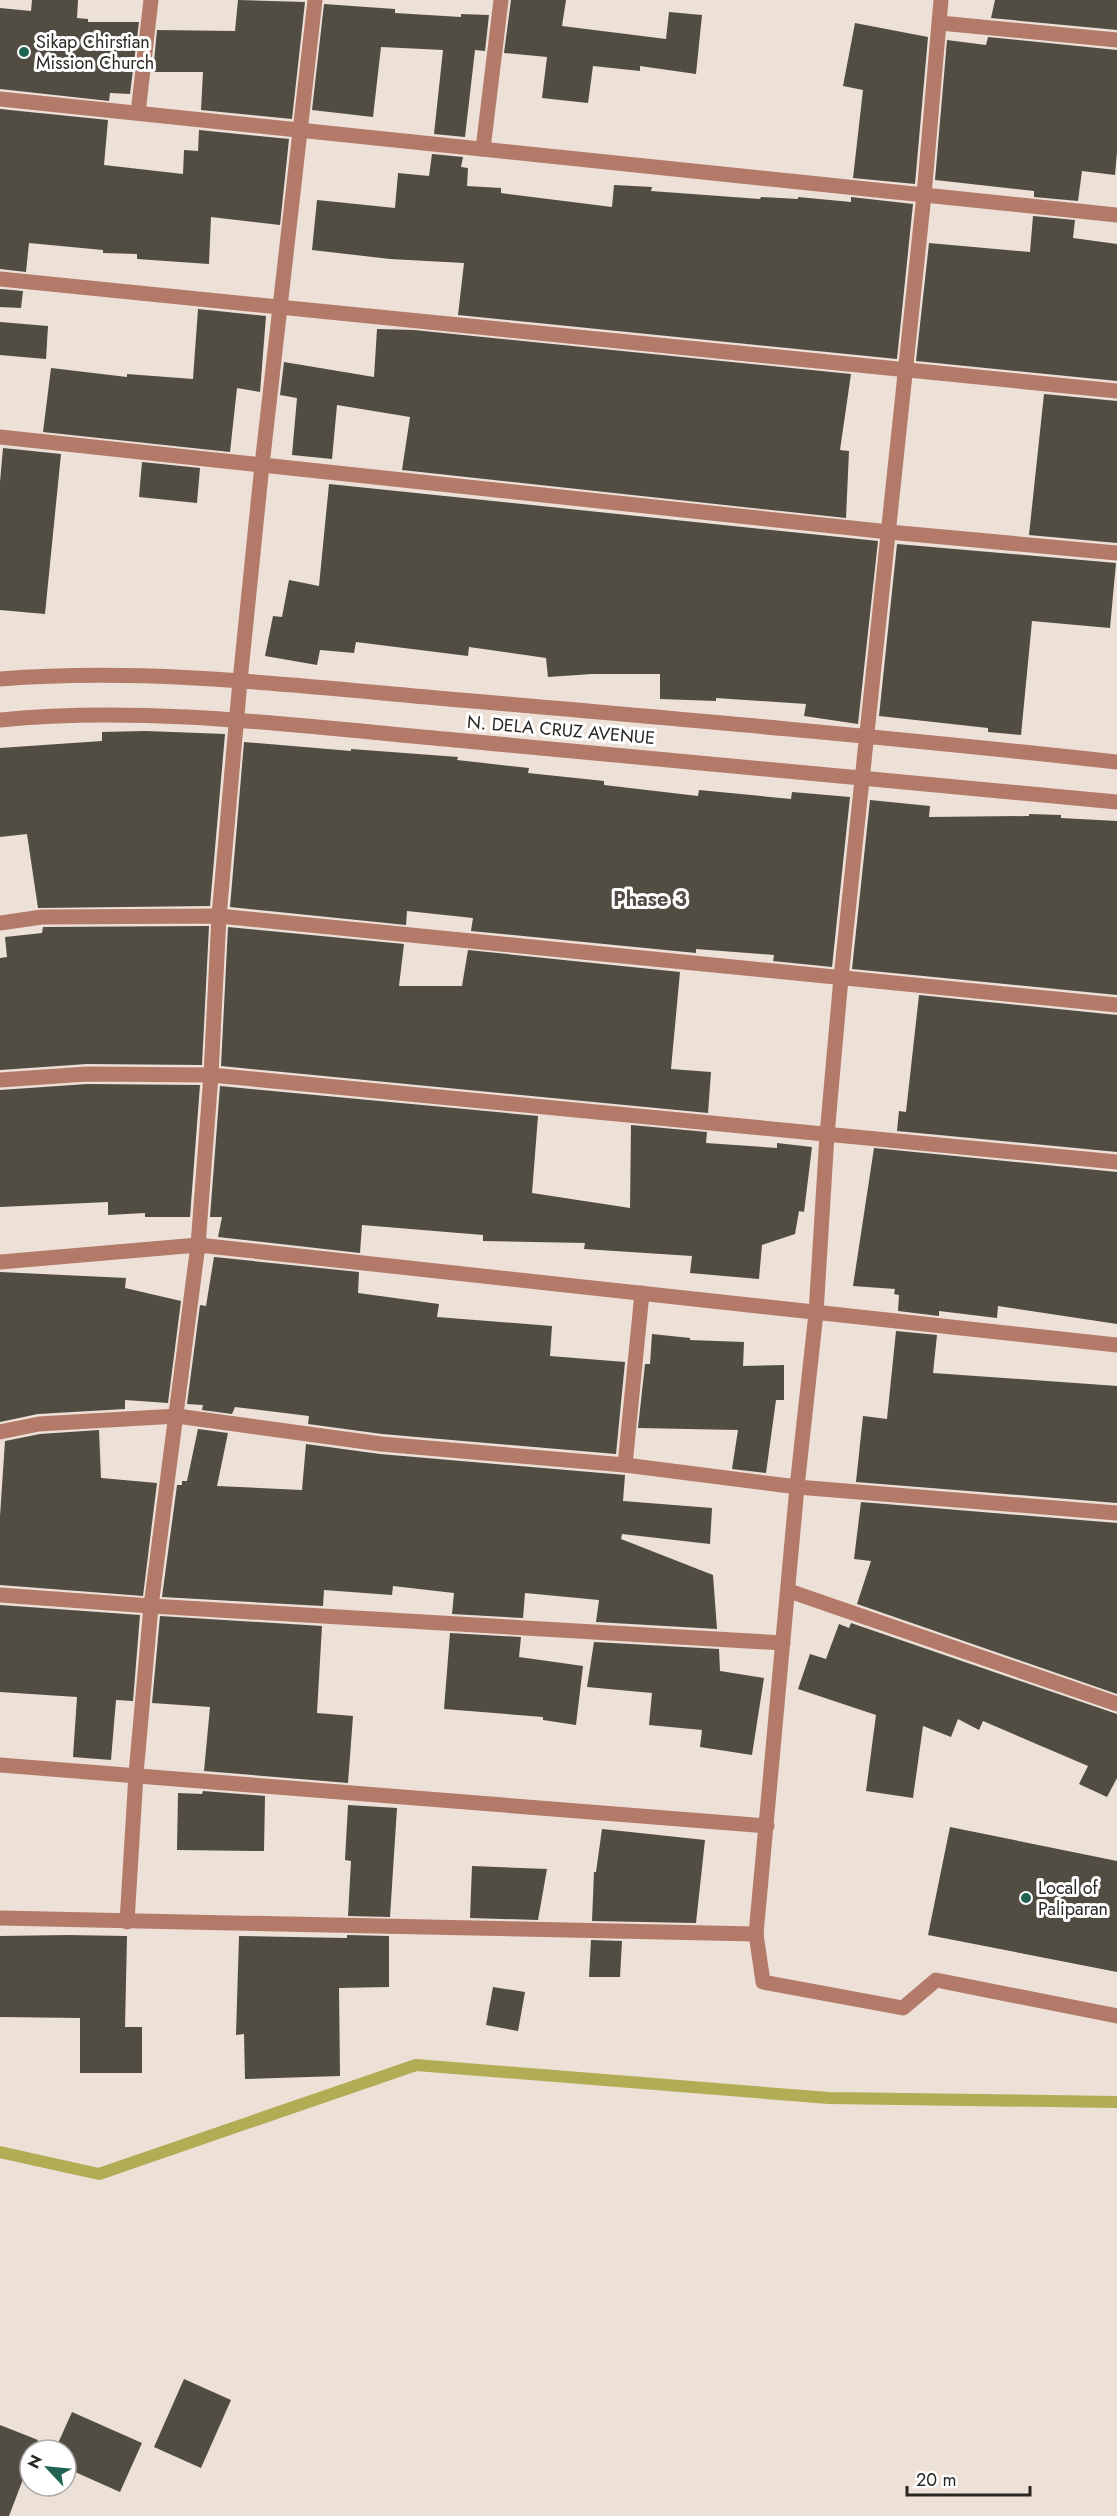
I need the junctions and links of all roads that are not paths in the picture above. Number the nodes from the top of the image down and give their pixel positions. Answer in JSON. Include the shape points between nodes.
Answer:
{"nodes":[{"id":1,"x":151,"y":0,"type":"edge"},
{"id":2,"x":315,"y":0,"type":"edge"},
{"id":3,"x":501,"y":0,"type":"edge"},
{"id":4,"x":941,"y":0,"type":"edge"},
{"id":5,"x":940,"y":23,"type":"junction"},
{"id":6,"x":1117,"y":40,"type":"edge"},
{"id":7,"x":0,"y":99,"type":"edge"},
{"id":8,"x":138,"y":113,"type":"junction"},
{"id":9,"x":300,"y":130,"type":"junction"},
{"id":10,"x":483,"y":148,"type":"junction"},
{"id":11,"x":924,"y":195,"type":"junction"},
{"id":12,"x":1117,"y":215,"type":"edge"},
{"id":13,"x":0,"y":279,"type":"edge"},
{"id":14,"x":280,"y":307,"type":"junction"},
{"id":15,"x":905,"y":371,"type":"junction"},
{"id":16,"x":1117,"y":391,"type":"edge"},
{"id":17,"x":0,"y":437,"type":"edge"},
{"id":18,"x":262,"y":465,"type":"junction"},
{"id":19,"x":889,"y":532,"type":"junction"},
{"id":20,"x":1117,"y":554,"type":"edge"},
{"id":21,"x":0,"y":679,"type":"edge"},
{"id":22,"x":240,"y":681,"type":"junction"},
{"id":23,"x":0,"y":720,"type":"edge"},
{"id":24,"x":238,"y":721,"type":"junction"},
{"id":25,"x":867,"y":735,"type":"junction"},
{"id":26,"x":1117,"y":762,"type":"edge"},
{"id":27,"x":863,"y":777,"type":"junction"},
{"id":28,"x":1117,"y":802,"type":"edge"},
{"id":29,"x":219,"y":916,"type":"junction"},
{"id":30,"x":0,"y":923,"type":"edge"},
{"id":31,"x":841,"y":978,"type":"junction"},
{"id":32,"x":1117,"y":1005,"type":"edge"},
{"id":33,"x":211,"y":1075,"type":"junction"},
{"id":34,"x":0,"y":1080,"type":"edge"},
{"id":35,"x":827,"y":1135,"type":"junction"},
{"id":36,"x":1117,"y":1162,"type":"edge"},
{"id":37,"x":198,"y":1245,"type":"junction"},
{"id":38,"x":0,"y":1262,"type":"edge"},
{"id":39,"x":642,"y":1293,"type":"junction"},
{"id":40,"x":816,"y":1313,"type":"junction"},
{"id":41,"x":1117,"y":1345,"type":"edge"},
{"id":42,"x":177,"y":1416,"type":"junction"},
{"id":43,"x":0,"y":1432,"type":"edge"},
{"id":44,"x":625,"y":1465,"type":"junction"},
{"id":45,"x":797,"y":1487,"type":"junction"},
{"id":46,"x":1117,"y":1513,"type":"edge"},
{"id":47,"x":789,"y":1591,"type":"junction"},
{"id":48,"x":0,"y":1595,"type":"edge"},
{"id":49,"x":151,"y":1606,"type":"junction"},
{"id":50,"x":783,"y":1643,"type":"junction"},
{"id":51,"x":1117,"y":1704,"type":"edge"},
{"id":52,"x":0,"y":1765,"type":"edge"},
{"id":53,"x":136,"y":1774,"type":"junction"},
{"id":54,"x":767,"y":1826,"type":"junction"},
{"id":55,"x":0,"y":1918,"type":"edge"},
{"id":56,"x":127,"y":1922,"type":"junction"},
{"id":57,"x":756,"y":1934,"type":"junction"},
{"id":58,"x":1117,"y":2016,"type":"edge"}],
"edges":[{"from":1,"to":8,"type":"street"},
{"from":2,"to":9,"type":"street"},
{"from":3,"to":10,"type":"street"},
{"from":4,"to":5,"type":"street"},
{"from":5,"to":6,"type":"street"},
{"from":5,"to":11,"type":"street"},
{"from":7,"to":8,"type":"street"},
{"from":8,"to":9,"type":"street"},
{"from":9,"to":10,"type":"street"},
{"from":9,"to":14,"type":"street"},
{"from":10,"to":11,"type":"street"},
{"from":11,"to":12,"type":"street"},
{"from":11,"to":15,"type":"street"},
{"from":13,"to":14,"type":"street"},
{"from":14,"to":15,"type":"street"},
{"from":14,"to":18,"type":"street"},
{"from":15,"to":16,"type":"street"},
{"from":15,"to":19,"type":"street"},
{"from":17,"to":18,"type":"street"},
{"from":18,"to":19,"type":"street"},
{"from":18,"to":22,"type":"street"},
{"from":19,"to":20,"type":"street"},
{"from":19,"to":25,"type":"street"},
{"from":21,"to":22,"type":"street","name":"N. DELA CRUZ AVENUE","via":[[96,675]]},
{"from":22,"to":24,"type":"street"},
{"from":22,"to":25,"type":"street","name":"N. DELA CRUZ AVENUE"},
{"from":23,"to":24,"type":"street","name":"N. DELA CRUZ AVENUE","via":[[98,715]]},
{"from":24,"to":27,"type":"street","name":"N. DELA CRUZ AVENUE"},
{"from":24,"to":29,"type":"street"},
{"from":25,"to":26,"type":"street","name":"N. DELA CRUZ AVENUE"},
{"from":25,"to":27,"type":"street"},
{"from":27,"to":28,"type":"street","name":"N. DELA CRUZ AVENUE"},
{"from":27,"to":31,"type":"street"},
{"from":29,"to":30,"type":"street","via":[[42,917]]},
{"from":29,"to":31,"type":"street"},
{"from":29,"to":33,"type":"street"},
{"from":31,"to":32,"type":"street"},
{"from":31,"to":35,"type":"street"},
{"from":33,"to":34,"type":"street","via":[[87,1074]]},
{"from":33,"to":35,"type":"street"},
{"from":33,"to":37,"type":"street"},
{"from":35,"to":36,"type":"street"},
{"from":35,"to":40,"type":"street"},
{"from":37,"to":38,"type":"street"},
{"from":37,"to":39,"type":"street"},
{"from":37,"to":42,"type":"street"},
{"from":39,"to":40,"type":"street"},
{"from":39,"to":44,"type":"street"},
{"from":40,"to":41,"type":"street"},
{"from":40,"to":45,"type":"street"},
{"from":42,"to":43,"type":"street","via":[[39,1424]]},
{"from":42,"to":44,"type":"street","via":[[381,1444]]},
{"from":42,"to":49,"type":"street"},
{"from":44,"to":45,"type":"street"},
{"from":45,"to":46,"type":"street"},
{"from":45,"to":47,"type":"street"},
{"from":47,"to":50,"type":"street"},
{"from":47,"to":51,"type":"street"},
{"from":48,"to":49,"type":"street"},
{"from":49,"to":50,"type":"street"},
{"from":49,"to":53,"type":"street"},
{"from":50,"to":54,"type":"street"},
{"from":52,"to":53,"type":"street"},
{"from":53,"to":54,"type":"street"},
{"from":53,"to":56,"type":"street"},
{"from":54,"to":57,"type":"street"},
{"from":55,"to":56,"type":"street"},
{"from":56,"to":57,"type":"street"},
{"from":57,"to":58,"type":"street","via":[[763,1982],[903,2008],[936,1980]]}]}
